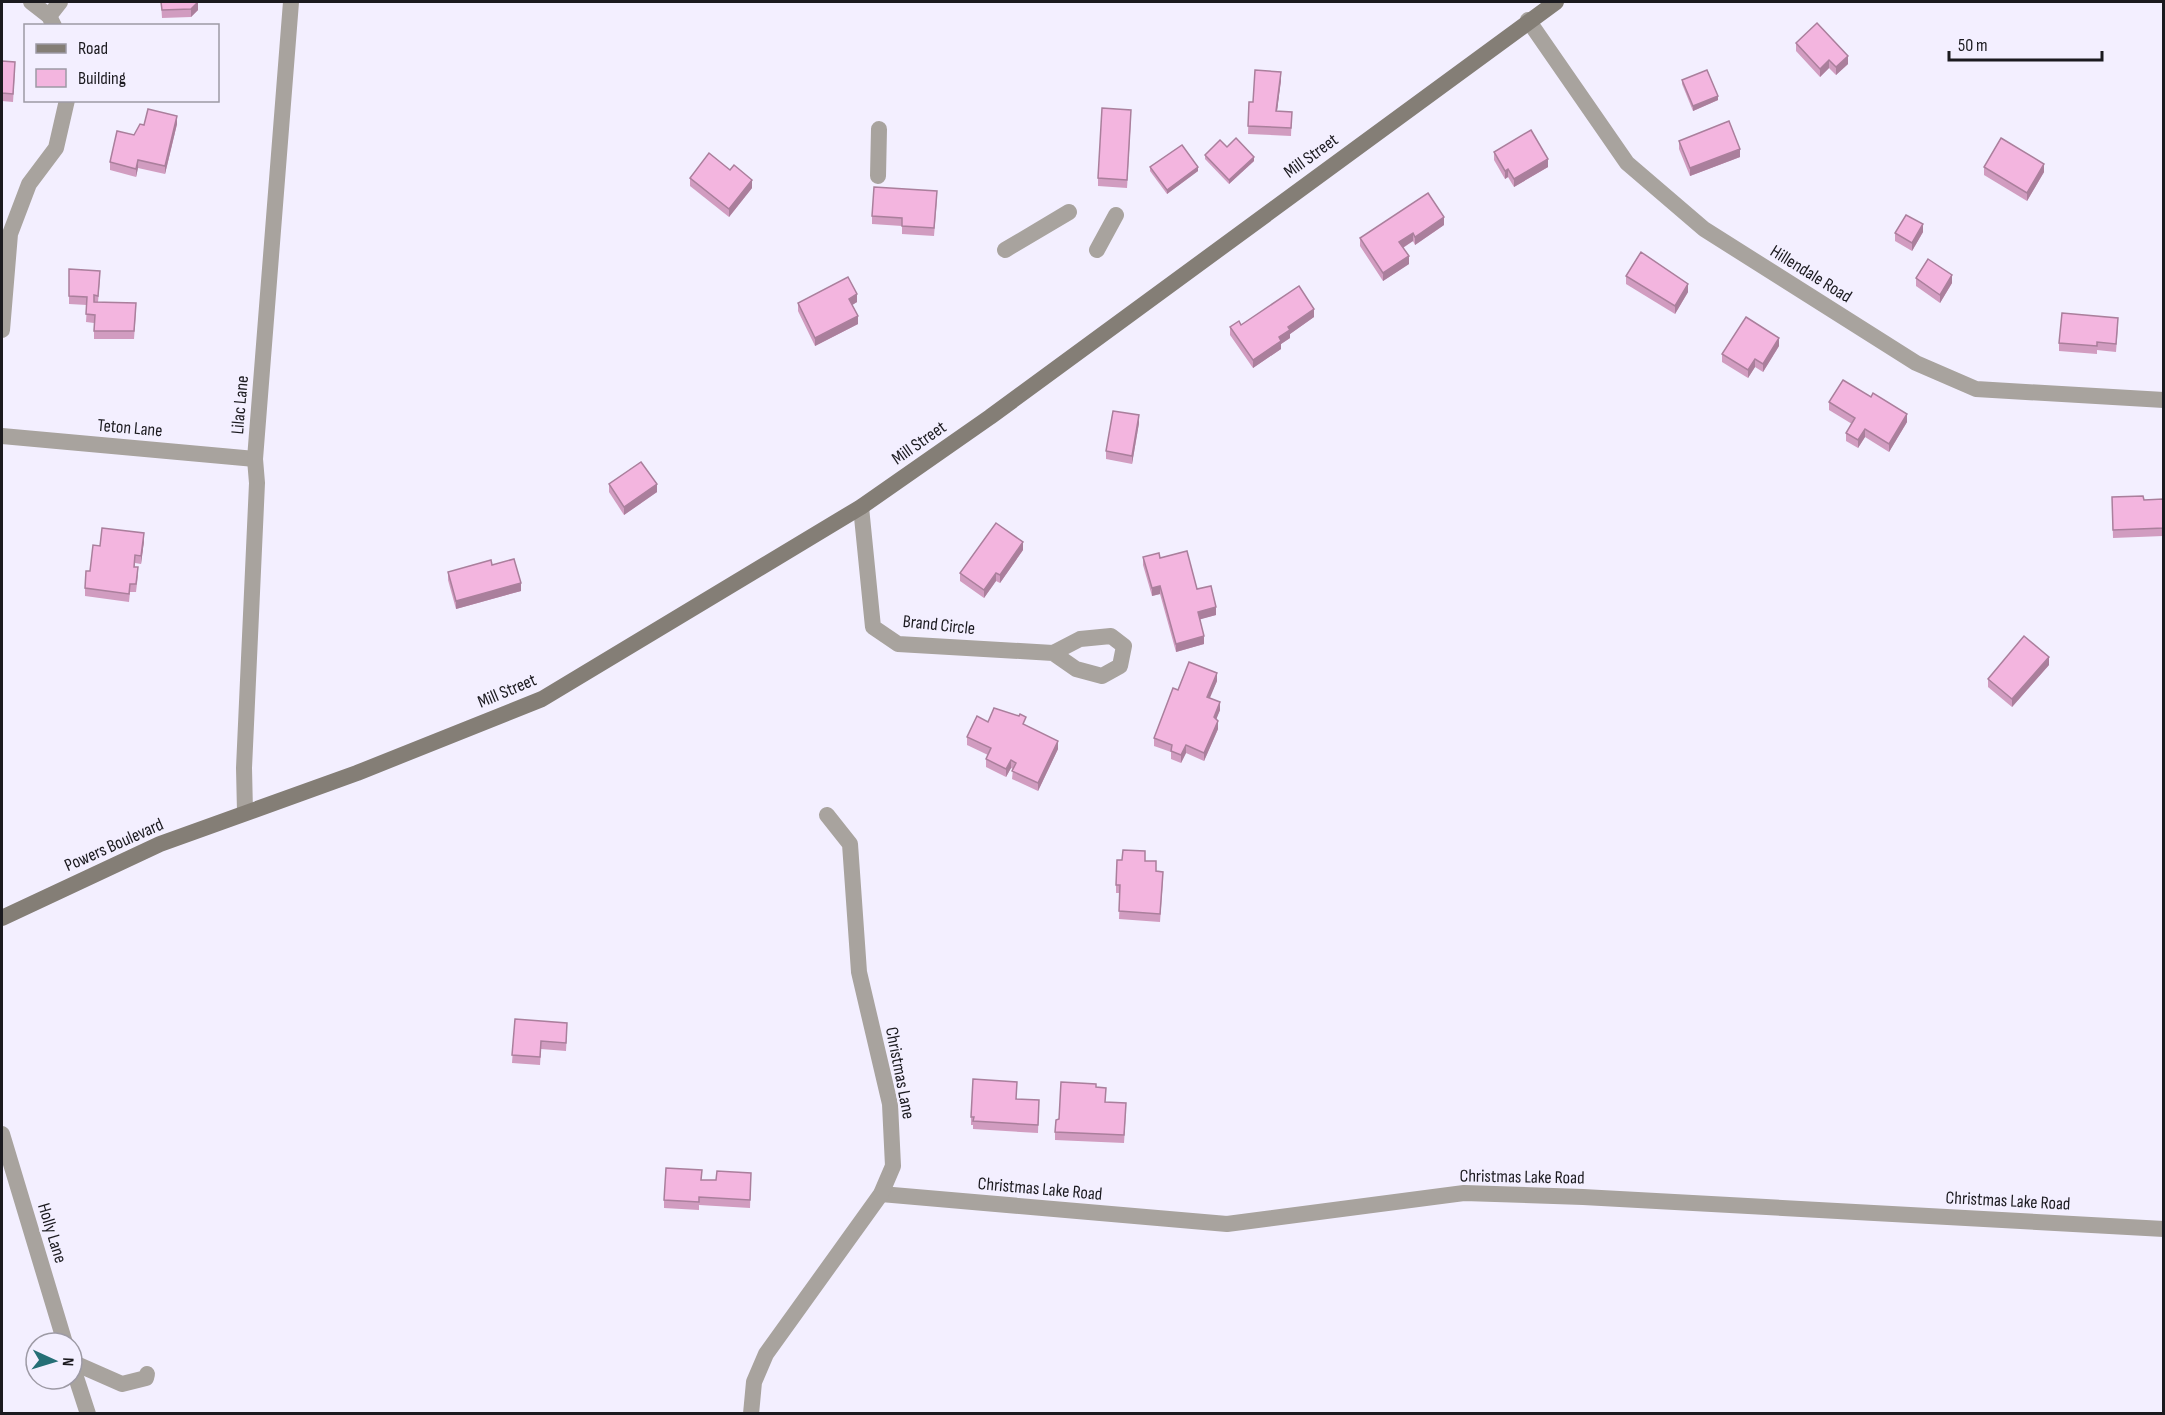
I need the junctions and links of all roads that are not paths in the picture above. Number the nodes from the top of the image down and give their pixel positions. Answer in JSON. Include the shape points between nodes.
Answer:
{"nodes":[{"id":1,"x":31,"y":2,"type":"edge"},
{"id":2,"x":60,"y":2,"type":"edge"},
{"id":3,"x":291,"y":2,"type":"edge"},
{"id":4,"x":1556,"y":2,"type":"edge"},
{"id":5,"x":1528,"y":20,"type":"junction"},
{"id":6,"x":52,"y":21,"type":"edge"},
{"id":7,"x":68,"y":102,"type":"edge"},
{"id":8,"x":879,"y":129,"type":"dead end"},
{"id":9,"x":878,"y":176,"type":"dead end"},
{"id":10,"x":1069,"y":212,"type":"dead end"},
{"id":11,"x":1116,"y":215,"type":"dead end"},
{"id":12,"x":1005,"y":250,"type":"dead end"},
{"id":13,"x":1097,"y":250,"type":"dead end"},
{"id":14,"x":2,"y":330,"type":"edge"},
{"id":15,"x":2163,"y":400,"type":"edge"},
{"id":16,"x":2,"y":436,"type":"edge"},
{"id":17,"x":255,"y":459,"type":"junction"},
{"id":18,"x":861,"y":507,"type":"junction"},
{"id":19,"x":1053,"y":653,"type":"dead end"},
{"id":20,"x":245,"y":812,"type":"junction"},
{"id":21,"x":827,"y":815,"type":"dead end"},
{"id":22,"x":2,"y":918,"type":"edge"},
{"id":23,"x":2,"y":1134,"type":"edge"},
{"id":24,"x":881,"y":1194,"type":"junction"},
{"id":25,"x":2163,"y":1229,"type":"edge"},
{"id":26,"x":61,"y":1331,"type":"edge"},
{"id":27,"x":84,"y":1368,"type":"edge"},
{"id":28,"x":147,"y":1374,"type":"dead end"},
{"id":29,"x":81,"y":1391,"type":"edge"},
{"id":30,"x":88,"y":1413,"type":"edge"},
{"id":31,"x":751,"y":1413,"type":"edge"}],
"edges":[{"from":1,"to":6,"type":"street"},
{"from":2,"to":6,"type":"street"},
{"from":3,"to":17,"type":"street","name":"Lilac Lane"},
{"from":4,"to":5,"type":"main road","name":"Mill Street"},
{"from":5,"to":15,"type":"street","name":"Hillendale Road","via":[[1627,163],[1704,229],[1916,363],[1976,389]]},
{"from":5,"to":18,"type":"main road","name":"Mill Street","via":[[990,417]]},
{"from":7,"to":14,"type":"street","via":[[56,148],[29,184],[10,234]]},
{"from":8,"to":9,"type":"street"},
{"from":10,"to":12,"type":"street"},
{"from":11,"to":13,"type":"street"},
{"from":16,"to":17,"type":"street","name":"Teton Lane"},
{"from":17,"to":20,"type":"street","name":"Lilac Lane"},
{"from":18,"to":19,"type":"street","name":"Brand Circle","via":[[873,627],[898,644]]},
{"from":18,"to":20,"type":"main road","name":"Mill Street","via":[[542,699],[357,773]]},
{"from":20,"to":22,"type":"main road","name":"Powers Boulevard","via":[[160,844]]},
{"from":21,"to":24,"type":"street","name":"Christmas Lane","via":[[850,844],[859,972],[890,1104],[893,1166]]},
{"from":23,"to":26,"type":"street","name":"Holly Lane"},
{"from":24,"to":25,"type":"street","name":"Christmas Lake Road","via":[[1227,1224],[1464,1193]]},
{"from":24,"to":31,"type":"street","name":"Christmas Lane","via":[[766,1354],[754,1382]]},
{"from":27,"to":28,"type":"street","via":[[122,1384],[146,1378]]},
{"from":29,"to":30,"type":"street"}]}
